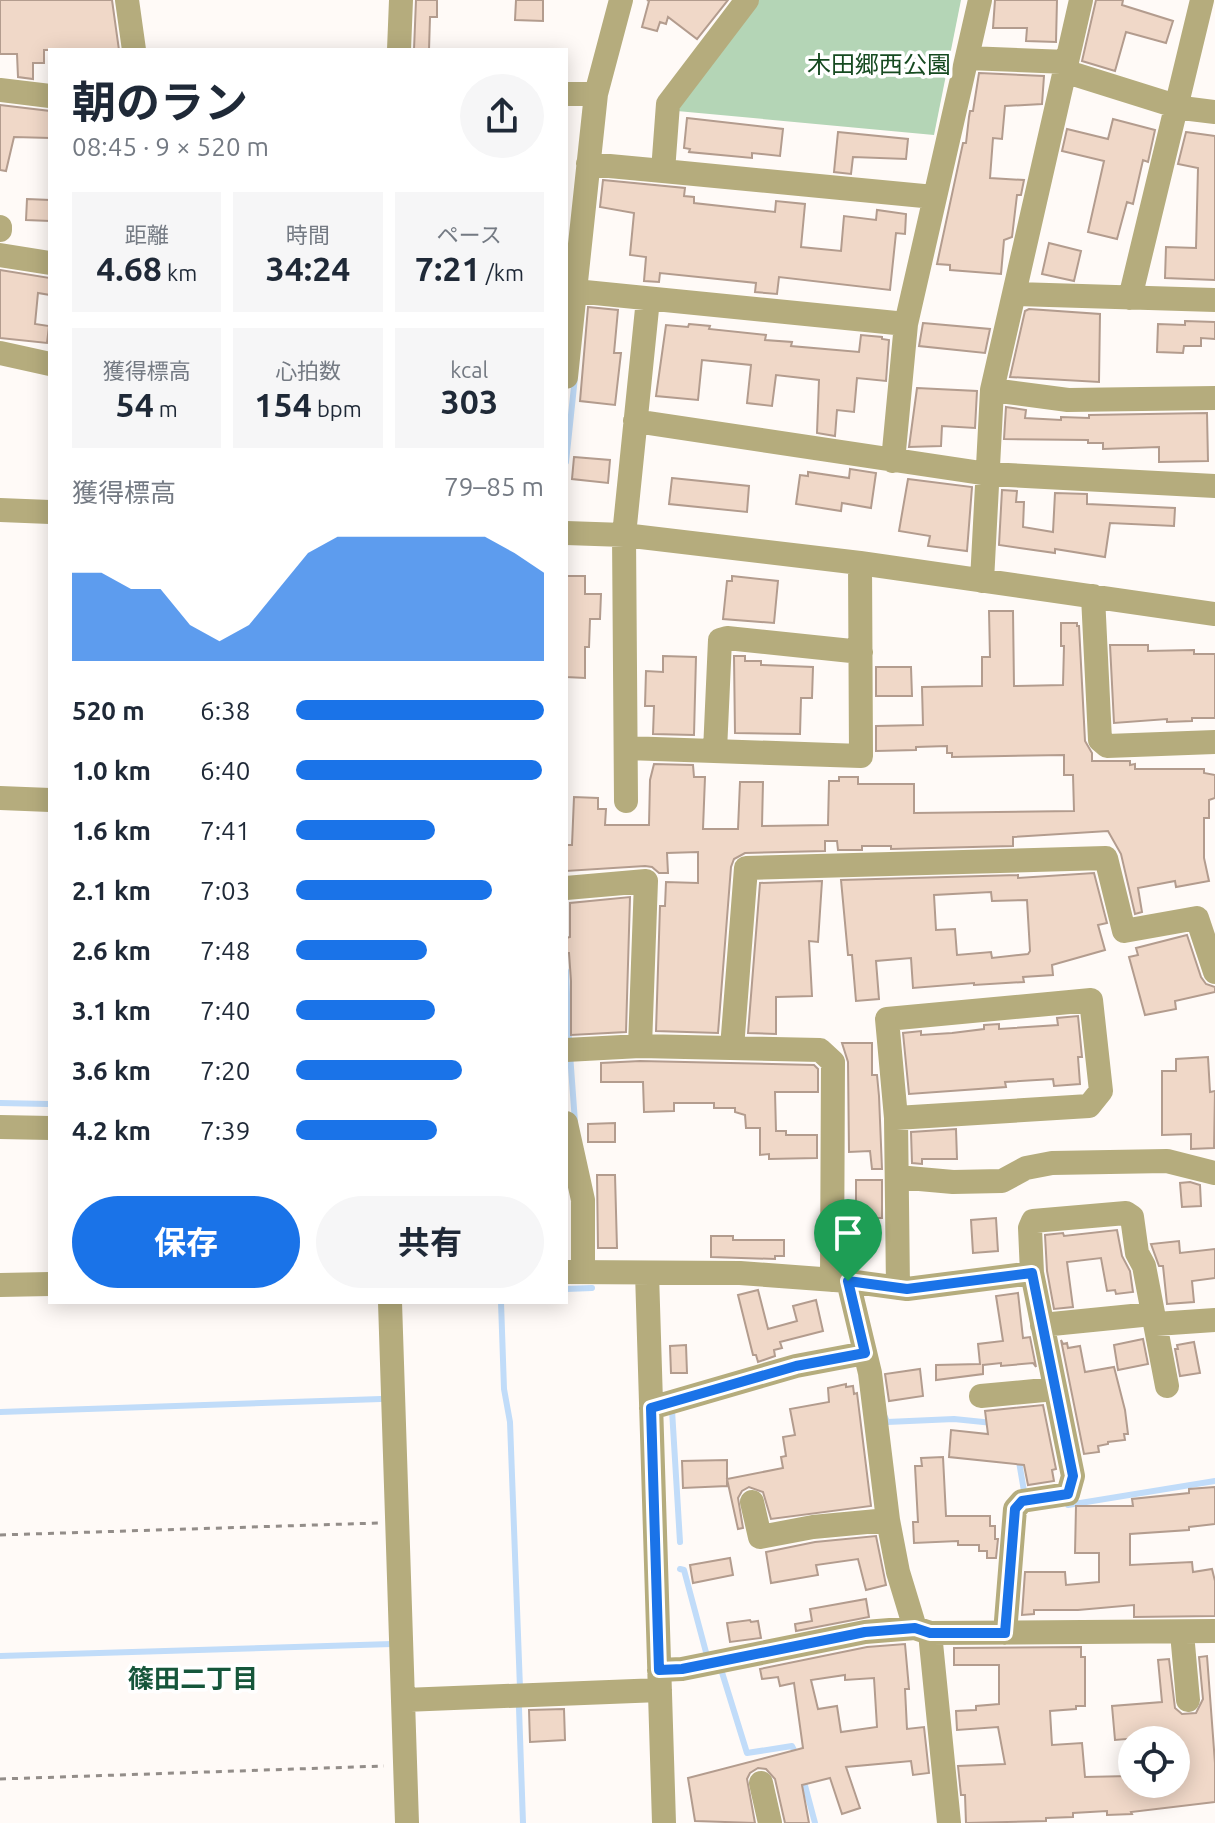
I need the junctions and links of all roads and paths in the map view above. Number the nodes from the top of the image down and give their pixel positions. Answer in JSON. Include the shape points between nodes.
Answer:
{"nodes":[{"id":1,"x":127,"y":0,"type":"edge"},
{"id":2,"x":401,"y":0,"type":"edge"},
{"id":3,"x":747,"y":0,"type":"edge"},
{"id":4,"x":980,"y":0,"type":"edge"},
{"id":5,"x":1081,"y":0,"type":"edge"},
{"id":6,"x":632,"y":2,"type":"edge"},
{"id":7,"x":1204,"y":15,"type":"edge"},
{"id":8,"x":134,"y":48,"type":"edge"},
{"id":9,"x":399,"y":48,"type":"edge"},
{"id":10,"x":967,"y":58,"type":"junction"},
{"id":11,"x":1066,"y":66,"type":"junction"},
{"id":12,"x":0,"y":90,"type":"edge"},
{"id":13,"x":568,"y":94,"type":"edge"},
{"id":14,"x":596,"y":94,"type":"junction"},
{"id":15,"x":48,"y":96,"type":"edge"},
{"id":16,"x":1176,"y":106,"type":"junction"},
{"id":17,"x":1215,"y":112,"type":"edge"},
{"id":18,"x":588,"y":164,"type":"junction"},
{"id":19,"x":663,"y":171,"type":"junction"},
{"id":20,"x":934,"y":197,"type":"junction"},
{"id":21,"x":0,"y":255,"type":"edge"},
{"id":22,"x":48,"y":263,"type":"edge"},
{"id":23,"x":575,"y":291,"type":"junction"},
{"id":24,"x":1014,"y":294,"type":"junction"},
{"id":25,"x":1130,"y":298,"type":"junction"},
{"id":26,"x":648,"y":299,"type":"junction"},
{"id":27,"x":1215,"y":300,"type":"edge"},
{"id":28,"x":906,"y":324,"type":"junction"},
{"id":29,"x":0,"y":353,"type":"edge"},
{"id":30,"x":568,"y":358,"type":"edge"},
{"id":31,"x":48,"y":364,"type":"edge"},
{"id":32,"x":992,"y":390,"type":"junction"},
{"id":33,"x":1215,"y":398,"type":"edge"},
{"id":34,"x":635,"y":421,"type":"junction"},
{"id":35,"x":893,"y":461,"type":"junction"},
{"id":36,"x":988,"y":474,"type":"junction"},
{"id":37,"x":1215,"y":486,"type":"edge"},
{"id":38,"x":0,"y":510,"type":"edge"},
{"id":39,"x":48,"y":512,"type":"edge"},
{"id":40,"x":568,"y":533,"type":"edge"},
{"id":41,"x":624,"y":535,"type":"junction"},
{"id":42,"x":860,"y":563,"type":"junction"},
{"id":43,"x":982,"y":581,"type":"junction"},
{"id":44,"x":1093,"y":596,"type":"junction"},
{"id":45,"x":1215,"y":614,"type":"edge"},
{"id":46,"x":861,"y":652,"type":"junction"},
{"id":47,"x":1215,"y":742,"type":"edge"},
{"id":48,"x":626,"y":748,"type":"junction"},
{"id":49,"x":715,"y":751,"type":"junction"},
{"id":50,"x":0,"y":798,"type":"edge"},
{"id":51,"x":48,"y":800,"type":"edge"},
{"id":52,"x":626,"y":801,"type":"dead end"},
{"id":53,"x":568,"y":888,"type":"edge"},
{"id":54,"x":1215,"y":972,"type":"edge"},
{"id":55,"x":640,"y":1046,"type":"junction"},
{"id":56,"x":732,"y":1048,"type":"junction"},
{"id":57,"x":568,"y":1050,"type":"edge"},
{"id":58,"x":896,"y":1118,"type":"junction"},
{"id":59,"x":0,"y":1127,"type":"edge"},
{"id":60,"x":48,"y":1128,"type":"edge"},
{"id":61,"x":568,"y":1143,"type":"edge"},
{"id":62,"x":1215,"y":1173,"type":"edge"},
{"id":63,"x":897,"y":1177,"type":"junction"},
{"id":64,"x":574,"y":1272,"type":"edge"},
{"id":65,"x":647,"y":1273,"type":"junction"},
{"id":66,"x":1032,"y":1273,"type":"junction"},
{"id":67,"x":840,"y":1281,"type":"junction"},
{"id":68,"x":48,"y":1284,"type":"edge"},
{"id":69,"x":0,"y":1285,"type":"edge"},
{"id":70,"x":898,"y":1288,"type":"junction"},
{"id":71,"x":390,"y":1304,"type":"edge"},
{"id":72,"x":1154,"y":1319,"type":"junction"},
{"id":73,"x":1215,"y":1320,"type":"edge"},
{"id":74,"x":1042,"y":1325,"type":"junction"},
{"id":75,"x":865,"y":1353,"type":"junction"},
{"id":76,"x":1167,"y":1386,"type":"dead end"},
{"id":77,"x":1055,"y":1389,"type":"junction"},
{"id":78,"x":981,"y":1396,"type":"dead end"},
{"id":79,"x":651,"y":1408,"type":"junction"},
{"id":80,"x":752,"y":1502,"type":"dead end"},
{"id":81,"x":888,"y":1520,"type":"junction"},
{"id":82,"x":398,"y":1522,"type":"junction"},
{"id":83,"x":0,"y":1535,"type":"edge"},
{"id":84,"x":922,"y":1630,"type":"junction"},
{"id":85,"x":1215,"y":1631,"type":"edge"},
{"id":86,"x":1005,"y":1633,"type":"junction"},
{"id":87,"x":1182,"y":1633,"type":"junction"},
{"id":88,"x":660,"y":1680,"type":"junction"},
{"id":89,"x":404,"y":1700,"type":"junction"},
{"id":90,"x":1188,"y":1700,"type":"dead end"},
{"id":91,"x":405,"y":1766,"type":"junction"},
{"id":92,"x":0,"y":1779,"type":"edge"},
{"id":93,"x":761,"y":1783,"type":"dead end"},
{"id":94,"x":407,"y":1823,"type":"edge"},
{"id":95,"x":664,"y":1823,"type":"edge"},
{"id":96,"x":770,"y":1823,"type":"edge"},
{"id":97,"x":949,"y":1823,"type":"edge"}],
"edges":[{"from":1,"to":8,"type":"street"},
{"from":2,"to":9,"type":"street"},
{"from":3,"to":19,"type":"street","via":[[668,104]]},
{"from":4,"to":10,"type":"street"},
{"from":5,"to":11,"type":"street"},
{"from":6,"to":14,"type":"street"},
{"from":7,"to":16,"type":"street"},
{"from":10,"to":11,"type":"street"},
{"from":10,"to":20,"type":"street"},
{"from":11,"to":16,"type":"street"},
{"from":11,"to":24,"type":"street"},
{"from":12,"to":15,"type":"street"},
{"from":13,"to":14,"type":"street"},
{"from":14,"to":18,"type":"street"},
{"from":16,"to":17,"type":"street"},
{"from":16,"to":25,"type":"street"},
{"from":18,"to":19,"type":"street"},
{"from":18,"to":23,"type":"street"},
{"from":19,"to":20,"type":"street"},
{"from":20,"to":28,"type":"street"},
{"from":21,"to":22,"type":"street"},
{"from":23,"to":26,"type":"street"},
{"from":23,"to":30,"type":"street"},
{"from":24,"to":25,"type":"street"},
{"from":24,"to":32,"type":"street"},
{"from":25,"to":27,"type":"street"},
{"from":26,"to":28,"type":"street"},
{"from":26,"to":34,"type":"street"},
{"from":28,"to":35,"type":"street"},
{"from":29,"to":31,"type":"street"},
{"from":32,"to":33,"type":"street","via":[[1068,400]]},
{"from":32,"to":36,"type":"street"},
{"from":34,"to":35,"type":"street"},
{"from":34,"to":41,"type":"street"},
{"from":35,"to":36,"type":"street"},
{"from":36,"to":37,"type":"street"},
{"from":36,"to":43,"type":"street"},
{"from":38,"to":39,"type":"street"},
{"from":40,"to":41,"type":"street"},
{"from":41,"to":42,"type":"street"},
{"from":41,"to":48,"type":"street"},
{"from":42,"to":43,"type":"street"},
{"from":42,"to":46,"type":"street"},
{"from":43,"to":44,"type":"street"},
{"from":44,"to":45,"type":"street"},
{"from":44,"to":47,"type":"street","via":[[1100,740],[1107,746]]},
{"from":46,"to":49,"type":"street","via":[[861,756]]},
{"from":46,"to":49,"type":"street","via":[[720,640]]},
{"from":48,"to":49,"type":"street"},
{"from":48,"to":52,"type":"street"},
{"from":50,"to":51,"type":"street"},
{"from":53,"to":55,"type":"street","via":[[646,881]]},
{"from":54,"to":56,"type":"street","via":[[1197,918],[1124,931],[1106,858],[746,868]]},
{"from":55,"to":56,"type":"street"},
{"from":55,"to":57,"type":"street"},
{"from":56,"to":67,"type":"street","via":[[820,1050],[833,1062]]},
{"from":58,"to":58,"type":"street","via":[[887,1019],[1091,1000],[1101,1091],[1089,1106]]},
{"from":58,"to":63,"type":"street"},
{"from":59,"to":60,"type":"street"},
{"from":61,"to":64,"type":"street","via":[[583,1200]]},
{"from":62,"to":63,"type":"street","via":[[1167,1161],[1052,1163],[1026,1168],[1002,1181]]},
{"from":63,"to":70,"type":"street"},
{"from":64,"to":65,"type":"street"},
{"from":65,"to":67,"type":"street"},
{"from":65,"to":79,"type":"street"},
{"from":66,"to":70,"type":"street"},
{"from":66,"to":72,"type":"street","via":[[1033,1221],[1126,1213],[1132,1217]]},
{"from":66,"to":74,"type":"street"},
{"from":67,"to":70,"type":"street"},
{"from":67,"to":75,"type":"street"},
{"from":68,"to":69,"type":"street"},
{"from":71,"to":82,"type":"street"},
{"from":72,"to":73,"type":"street"},
{"from":72,"to":74,"type":"street"},
{"from":72,"to":76,"type":"street"},
{"from":74,"to":77,"type":"street"},
{"from":75,"to":79,"type":"street","via":[[796,1366]]},
{"from":75,"to":81,"type":"street"},
{"from":77,"to":78,"type":"street"},
{"from":77,"to":86,"type":"street","via":[[1072,1484],[1068,1494],[1022,1501],[1015,1509]]},
{"from":79,"to":88,"type":"street"},
{"from":80,"to":81,"type":"street","via":[[760,1537]]},
{"from":81,"to":84,"type":"street","via":[[898,1572]]},
{"from":82,"to":83,"type":"path"},
{"from":82,"to":89,"type":"street"},
{"from":84,"to":86,"type":"street"},
{"from":84,"to":88,"type":"street","via":[[865,1632],[682,1669]]},
{"from":84,"to":97,"type":"street"},
{"from":85,"to":87,"type":"street"},
{"from":86,"to":87,"type":"street"},
{"from":87,"to":90,"type":"street"},
{"from":88,"to":89,"type":"street"},
{"from":88,"to":95,"type":"street"},
{"from":89,"to":91,"type":"street"},
{"from":91,"to":92,"type":"path"},
{"from":91,"to":94,"type":"street"},
{"from":93,"to":96,"type":"street"}]}
